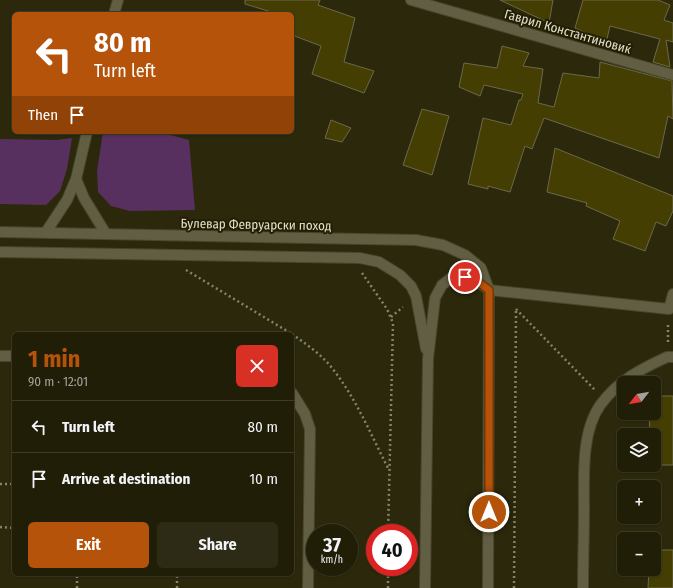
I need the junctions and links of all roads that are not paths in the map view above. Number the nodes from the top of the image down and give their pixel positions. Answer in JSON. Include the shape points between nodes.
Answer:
{"nodes":[{"id":1,"x":118,"y":0,"type":"edge"},
{"id":2,"x":410,"y":0,"type":"edge"},
{"id":3,"x":115,"y":12,"type":"edge"},
{"id":4,"x":673,"y":75,"type":"edge"},
{"id":5,"x":87,"y":134,"type":"edge"},
{"id":6,"x":76,"y":179,"type":"junction"},
{"id":7,"x":0,"y":232,"type":"edge"},
{"id":8,"x":46,"y":232,"type":"junction"},
{"id":9,"x":106,"y":234,"type":"junction"},
{"id":10,"x":0,"y":252,"type":"edge"},
{"id":11,"x":489,"y":290,"type":"junction"},
{"id":12,"x":673,"y":294,"type":"edge"},
{"id":13,"x":0,"y":356,"type":"edge"},
{"id":14,"x":12,"y":356,"type":"edge"},
{"id":15,"x":670,"y":357,"type":"edge"},
{"id":16,"x":428,"y":359,"type":"junction"},
{"id":17,"x":294,"y":395,"type":"edge"},
{"id":18,"x":308,"y":588,"type":"edge"},
{"id":19,"x":425,"y":588,"type":"edge"},
{"id":20,"x":488,"y":588,"type":"edge"},
{"id":21,"x":583,"y":588,"type":"edge"}],
"edges":[{"from":1,"to":3,"type":"street"},
{"from":2,"to":4,"type":"street","name":"Гаврил Константиновиќ"},
{"from":5,"to":6,"type":"street"},
{"from":6,"to":8,"type":"street","via":[[67,200]]},
{"from":6,"to":9,"type":"street","via":[[84,198]]},
{"from":7,"to":8,"type":"street","name":"Булевар Февруарски поход"},
{"from":8,"to":9,"type":"street","name":"Булевар Февруарски поход"},
{"from":9,"to":11,"type":"street","name":"Булевар Февруарски поход","via":[[416,240],[443,245],[465,255],[481,268]]},
{"from":10,"to":16,"type":"street","via":[[353,258],[379,262],[400,275],[411,286],[416,296]]},
{"from":11,"to":12,"type":"street","via":[[669,309]]},
{"from":11,"to":16,"type":"street","via":[[474,279],[456,275],[442,285],[435,298]]},
{"from":11,"to":20,"type":"street"},
{"from":13,"to":14,"type":"street"},
{"from":15,"to":21,"type":"street","via":[[632,374],[611,392],[600,405],[593,420],[585,449]]},
{"from":16,"to":19,"type":"street"},
{"from":17,"to":18,"type":"street","via":[[310,429]]}]}
